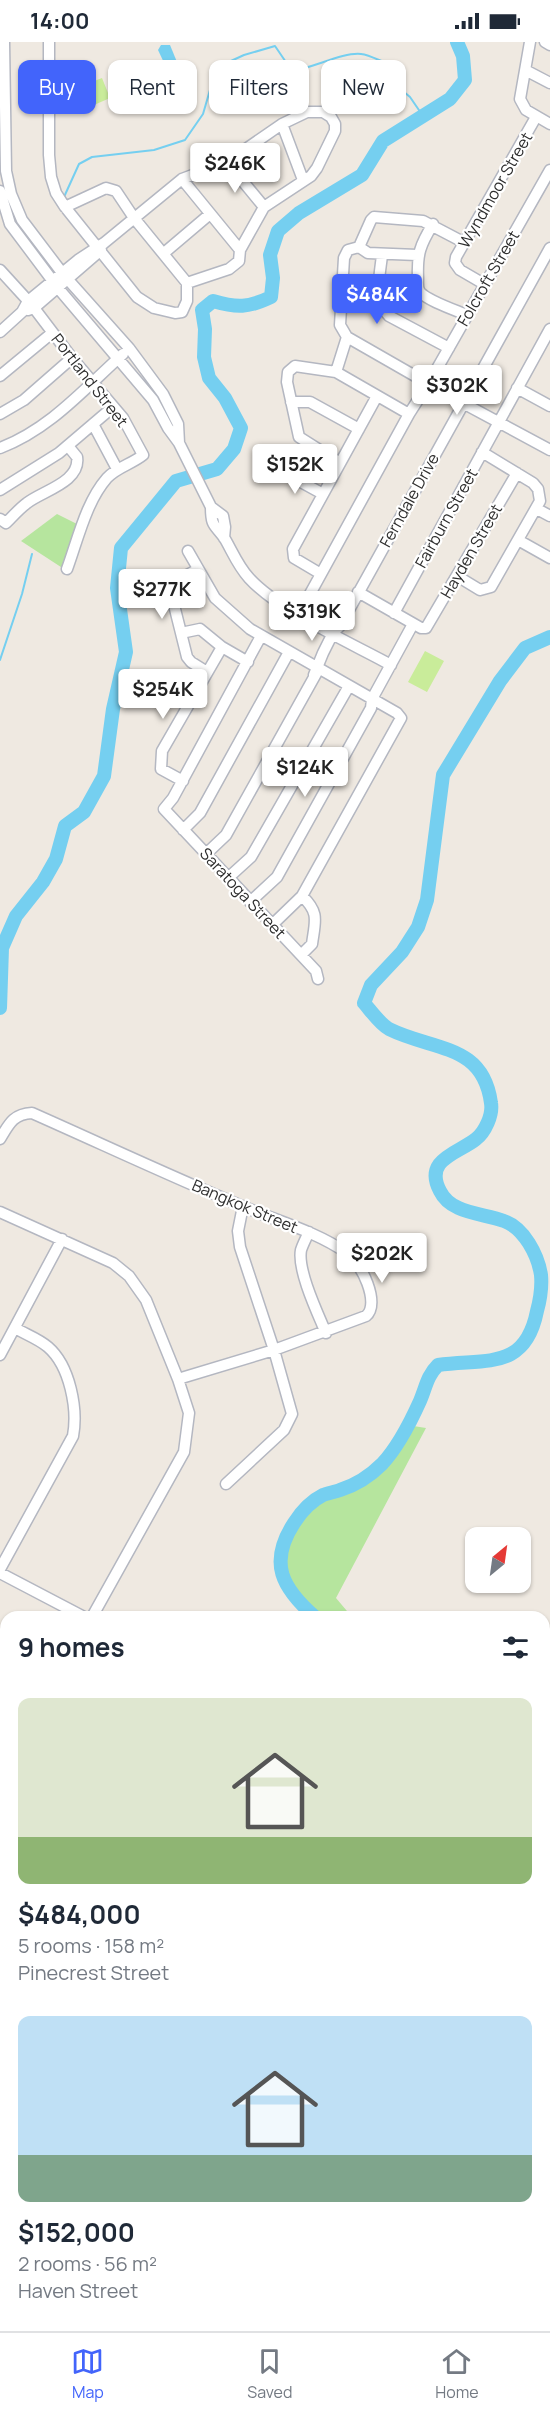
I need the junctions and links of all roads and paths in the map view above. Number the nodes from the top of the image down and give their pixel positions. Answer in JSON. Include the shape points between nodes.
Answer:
{"nodes":[{"id":1,"x":4,"y":42,"type":"edge"},
{"id":2,"x":49,"y":42,"type":"edge"},
{"id":3,"x":531,"y":42,"type":"edge"},
{"id":4,"x":545,"y":42,"type":"edge"},
{"id":5,"x":550,"y":45,"type":"edge"},
{"id":6,"x":2,"y":55,"type":"edge"},
{"id":7,"x":527,"y":71,"type":"junction"},
{"id":8,"x":550,"y":83,"type":"edge"},
{"id":9,"x":536,"y":117,"type":"junction"},
{"id":10,"x":282,"y":124,"type":"junction"},
{"id":11,"x":550,"y":124,"type":"edge"},
{"id":12,"x":227,"y":162,"type":"junction"},
{"id":13,"x":550,"y":170,"type":"edge"},
{"id":14,"x":3,"y":172,"type":"edge"},
{"id":15,"x":182,"y":179,"type":"junction"},
{"id":16,"x":303,"y":180,"type":"junction"},
{"id":17,"x":0,"y":191,"type":"edge"},
{"id":18,"x":65,"y":207,"type":"junction"},
{"id":19,"x":264,"y":207,"type":"junction"},
{"id":20,"x":210,"y":214,"type":"junction"},
{"id":21,"x":134,"y":218,"type":"junction"},
{"id":22,"x":433,"y":224,"type":"junction"},
{"id":23,"x":465,"y":243,"type":"junction"},
{"id":24,"x":100,"y":247,"type":"junction"},
{"id":25,"x":359,"y":247,"type":"junction"},
{"id":26,"x":550,"y":248,"type":"edge"},
{"id":27,"x":240,"y":250,"type":"junction"},
{"id":28,"x":164,"y":253,"type":"junction"},
{"id":29,"x":381,"y":255,"type":"junction"},
{"id":30,"x":417,"y":255,"type":"junction"},
{"id":31,"x":0,"y":270,"type":"edge"},
{"id":32,"x":65,"y":277,"type":"junction"},
{"id":33,"x":4,"y":282,"type":"edge"},
{"id":34,"x":187,"y":284,"type":"junction"},
{"id":35,"x":484,"y":284,"type":"junction"},
{"id":36,"x":56,"y":285,"type":"junction"},
{"id":37,"x":31,"y":305,"type":"junction"},
{"id":38,"x":466,"y":315,"type":"junction"},
{"id":39,"x":550,"y":329,"type":"edge"},
{"id":40,"x":0,"y":332,"type":"edge"},
{"id":41,"x":52,"y":333,"type":"junction"},
{"id":42,"x":347,"y":337,"type":"junction"},
{"id":43,"x":129,"y":348,"type":"junction"},
{"id":44,"x":449,"y":348,"type":"junction"},
{"id":45,"x":72,"y":358,"type":"junction"},
{"id":46,"x":118,"y":358,"type":"junction"},
{"id":47,"x":336,"y":372,"type":"junction"},
{"id":48,"x":0,"y":376,"type":"edge"},
{"id":49,"x":93,"y":383,"type":"junction"},
{"id":50,"x":426,"y":383,"type":"junction"},
{"id":51,"x":517,"y":388,"type":"junction"},
{"id":52,"x":377,"y":396,"type":"junction"},
{"id":53,"x":464,"y":400,"type":"junction"},
{"id":54,"x":291,"y":402,"type":"junction"},
{"id":55,"x":550,"y":406,"type":"edge"},
{"id":56,"x":113,"y":407,"type":"junction"},
{"id":57,"x":0,"y":414,"type":"edge"},
{"id":58,"x":409,"y":414,"type":"junction"},
{"id":59,"x":500,"y":422,"type":"junction"},
{"id":60,"x":93,"y":424,"type":"junction"},
{"id":61,"x":359,"y":429,"type":"junction"},
{"id":62,"x":179,"y":443,"type":"junction"},
{"id":63,"x":68,"y":446,"type":"junction"},
{"id":64,"x":0,"y":448,"type":"edge"},
{"id":65,"x":550,"y":450,"type":"edge"},
{"id":66,"x":482,"y":452,"type":"junction"},
{"id":67,"x":340,"y":463,"type":"junction"},
{"id":68,"x":117,"y":469,"type":"junction"},
{"id":69,"x":281,"y":471,"type":"dead end"},
{"id":70,"x":517,"y":473,"type":"junction"},
{"id":71,"x":0,"y":490,"type":"edge"},
{"id":72,"x":323,"y":494,"type":"junction"},
{"id":73,"x":210,"y":505,"type":"junction"},
{"id":74,"x":538,"y":505,"type":"junction"},
{"id":75,"x":550,"y":516,"type":"edge"},
{"id":76,"x":3,"y":521,"type":"edge"},
{"id":77,"x":224,"y":538,"type":"junction"},
{"id":78,"x":518,"y":540,"type":"junction"},
{"id":79,"x":188,"y":551,"type":"dead end"},
{"id":80,"x":550,"y":558,"type":"edge"},
{"id":81,"x":67,"y":569,"type":"dead end"},
{"id":82,"x":197,"y":570,"type":"junction"},
{"id":83,"x":321,"y":574,"type":"junction"},
{"id":84,"x":457,"y":576,"type":"junction"},
{"id":85,"x":358,"y":592,"type":"junction"},
{"id":86,"x":394,"y":613,"type":"junction"},
{"id":87,"x":299,"y":614,"type":"junction"},
{"id":88,"x":413,"y":624,"type":"junction"},
{"id":89,"x":337,"y":632,"type":"junction"},
{"id":90,"x":181,"y":633,"type":"junction"},
{"id":91,"x":261,"y":636,"type":"junction"},
{"id":92,"x":222,"y":647,"type":"junction"},
{"id":93,"x":288,"y":652,"type":"junction"},
{"id":94,"x":248,"y":662,"type":"junction"},
{"id":95,"x":391,"y":665,"type":"junction"},
{"id":96,"x":316,"y":670,"type":"junction"},
{"id":97,"x":207,"y":672,"type":"junction"},
{"id":98,"x":349,"y":686,"type":"junction"},
{"id":99,"x":372,"y":699,"type":"junction"},
{"id":100,"x":183,"y":781,"type":"junction"},
{"id":101,"x":183,"y":830,"type":"junction"},
{"id":102,"x":207,"y":853,"type":"junction"},
{"id":103,"x":229,"y":877,"type":"junction"},
{"id":104,"x":302,"y":896,"type":"junction"},
{"id":105,"x":250,"y":902,"type":"junction"},
{"id":106,"x":272,"y":925,"type":"junction"},
{"id":107,"x":301,"y":955,"type":"junction"},
{"id":108,"x":318,"y":979,"type":"dead end"},
{"id":109,"x":0,"y":1139,"type":"edge"},
{"id":110,"x":243,"y":1206,"type":"junction"},
{"id":111,"x":0,"y":1212,"type":"edge"},
{"id":112,"x":309,"y":1232,"type":"junction"},
{"id":113,"x":62,"y":1239,"type":"junction"},
{"id":114,"x":15,"y":1328,"type":"junction"},
{"id":115,"x":326,"y":1333,"type":"junction"},
{"id":116,"x":274,"y":1350,"type":"junction"},
{"id":117,"x":0,"y":1355,"type":"edge"},
{"id":118,"x":178,"y":1379,"type":"junction"},
{"id":119,"x":226,"y":1484,"type":"dead end"},
{"id":120,"x":0,"y":1571,"type":"edge"},
{"id":121,"x":73,"y":1611,"type":"edge"},
{"id":122,"x":95,"y":1611,"type":"edge"}],
"edges":[{"from":1,"to":6,"type":"street"},
{"from":2,"to":18,"type":"street","via":[[50,166],[56,193]]},
{"from":3,"to":7,"type":"street"},
{"from":4,"to":5,"type":"street"},
{"from":6,"to":14,"type":"street"},
{"from":7,"to":8,"type":"street"},
{"from":7,"to":9,"type":"street","via":[[520,99]]},
{"from":9,"to":11,"type":"street"},
{"from":9,"to":23,"type":"street","name":"Wyndmoor Street"},
{"from":10,"to":12,"type":"street"},
{"from":10,"to":16,"type":"street"},
{"from":10,"to":16,"type":"street","via":[[315,111],[323,112],[335,123],[317,168]]},
{"from":12,"to":15,"type":"street"},
{"from":12,"to":19,"type":"street"},
{"from":13,"to":35,"type":"street","name":"Folcroft Street"},
{"from":14,"to":32,"type":"street","via":[[22,220]]},
{"from":15,"to":20,"type":"street"},
{"from":15,"to":21,"type":"street"},
{"from":16,"to":19,"type":"street"},
{"from":17,"to":36,"type":"street","via":[[10,224]]},
{"from":18,"to":21,"type":"street","via":[[111,188]]},
{"from":18,"to":24,"type":"street"},
{"from":19,"to":27,"type":"street"},
{"from":20,"to":27,"type":"street"},
{"from":20,"to":28,"type":"street"},
{"from":21,"to":24,"type":"street"},
{"from":21,"to":28,"type":"street"},
{"from":22,"to":23,"type":"street"},
{"from":22,"to":25,"type":"street","via":[[374,217]]},
{"from":22,"to":30,"type":"street"},
{"from":23,"to":35,"type":"street","name":"Wyndmoor Street","via":[[456,257],[457,267]]},
{"from":24,"to":32,"type":"street"},
{"from":24,"to":34,"type":"street","via":[[137,297],[154,308],[182,312]]},
{"from":25,"to":29,"type":"street"},
{"from":25,"to":42,"type":"street","via":[[348,250],[344,258],[340,325]]},
{"from":26,"to":53,"type":"street","name":"Ferndale Drive"},
{"from":27,"to":34,"type":"street","via":[[239,261],[229,269]]},
{"from":28,"to":34,"type":"street"},
{"from":29,"to":30,"type":"street"},
{"from":29,"to":44,"type":"street","via":[[379,299],[383,311]]},
{"from":30,"to":38,"type":"street","via":[[420,292]]},
{"from":31,"to":33,"type":"street","name":"Portland Street"},
{"from":32,"to":36,"type":"street"},
{"from":32,"to":43,"type":"street"},
{"from":33,"to":37,"type":"street","name":"Portland Street"},
{"from":35,"to":38,"type":"street","name":"Folcroft Street"},
{"from":36,"to":37,"type":"street"},
{"from":36,"to":46,"type":"street"},
{"from":37,"to":40,"type":"street"},
{"from":37,"to":41,"type":"street","name":"Portland Street"},
{"from":38,"to":44,"type":"street","name":"Folcroft Street"},
{"from":39,"to":51,"type":"street","name":"Fairburn Street"},
{"from":41,"to":45,"type":"street","name":"Portland Street"},
{"from":41,"to":48,"type":"street"},
{"from":42,"to":47,"type":"street"},
{"from":42,"to":50,"type":"street"},
{"from":43,"to":46,"type":"street"},
{"from":43,"to":62,"type":"street","via":[[163,394],[178,424]]},
{"from":44,"to":50,"type":"street","name":"Folcroft Street"},
{"from":45,"to":49,"type":"street","name":"Portland Street"},
{"from":45,"to":57,"type":"street","via":[[24,400]]},
{"from":46,"to":49,"type":"street"},
{"from":46,"to":62,"type":"street","via":[[153,399]]},
{"from":47,"to":52,"type":"street"},
{"from":47,"to":54,"type":"street","via":[[295,366],[288,372],[286,382]]},
{"from":49,"to":56,"type":"street","name":"Portland Street"},
{"from":49,"to":64,"type":"street","via":[[46,424]]},
{"from":50,"to":53,"type":"street"},
{"from":50,"to":58,"type":"street","name":"Folcroft Street"},
{"from":51,"to":55,"type":"street"},
{"from":51,"to":59,"type":"street","name":"Fairburn Street"},
{"from":52,"to":58,"type":"street"},
{"from":52,"to":61,"type":"street"},
{"from":53,"to":59,"type":"street"},
{"from":53,"to":85,"type":"street","name":"Ferndale Drive"},
{"from":54,"to":61,"type":"street","via":[[310,402]]},
{"from":54,"to":67,"type":"street","via":[[299,437]]},
{"from":56,"to":60,"type":"street"},
{"from":56,"to":68,"type":"street","name":"Portland Street","via":[[143,455]]},
{"from":58,"to":83,"type":"street","name":"Folcroft Street"},
{"from":59,"to":65,"type":"street"},
{"from":59,"to":66,"type":"street","name":"Fairburn Street"},
{"from":60,"to":63,"type":"street"},
{"from":60,"to":68,"type":"street"},
{"from":61,"to":67,"type":"street"},
{"from":62,"to":73,"type":"street"},
{"from":63,"to":71,"type":"street"},
{"from":63,"to":76,"type":"street","via":[[77,457],[73,473]]},
{"from":66,"to":70,"type":"street"},
{"from":66,"to":86,"type":"street","name":"Fairburn Street"},
{"from":67,"to":72,"type":"street"},
{"from":68,"to":81,"type":"street","name":"Portland Street","via":[[90,504]]},
{"from":69,"to":72,"type":"street"},
{"from":70,"to":74,"type":"street","via":[[538,489]]},
{"from":70,"to":84,"type":"street","name":"Hayden Street"},
{"from":72,"to":83,"type":"street","via":[[293,549],[294,558]]},
{"from":73,"to":77,"type":"street","via":[[213,527]]},
{"from":73,"to":77,"type":"street","via":[[223,516]]},
{"from":74,"to":75,"type":"street"},
{"from":74,"to":78,"type":"street"},
{"from":77,"to":87,"type":"street","via":[[250,580]]},
{"from":78,"to":80,"type":"street"},
{"from":78,"to":84,"type":"street","via":[[486,590]]},
{"from":79,"to":82,"type":"street"},
{"from":82,"to":90,"type":"street","via":[[181,578],[176,589],[173,601]]},
{"from":82,"to":91,"type":"street","via":[[215,598]]},
{"from":83,"to":87,"type":"street","name":"Folcroft Street"},
{"from":84,"to":88,"type":"street","name":"Hayden Street","via":[[426,628]]},
{"from":85,"to":86,"type":"street"},
{"from":85,"to":89,"type":"street","name":"Ferndale Drive"},
{"from":86,"to":88,"type":"street"},
{"from":87,"to":89,"type":"street"},
{"from":88,"to":95,"type":"street"},
{"from":89,"to":95,"type":"street"},
{"from":89,"to":96,"type":"street","name":"Ferndale Drive"},
{"from":90,"to":92,"type":"street","via":[[200,629]]},
{"from":90,"to":97,"type":"street","via":[[187,657]]},
{"from":91,"to":93,"type":"street"},
{"from":91,"to":94,"type":"street"},
{"from":92,"to":94,"type":"street"},
{"from":92,"to":97,"type":"street"},
{"from":93,"to":96,"type":"street"},
{"from":93,"to":101,"type":"street","via":[[200,813]]},
{"from":94,"to":100,"type":"street"},
{"from":95,"to":99,"type":"street"},
{"from":96,"to":98,"type":"street"},
{"from":96,"to":102,"type":"street","name":"Ferndale Drive","via":[[226,835]]},
{"from":97,"to":100,"type":"street","via":[[162,751],[160,769]]},
{"from":98,"to":99,"type":"street"},
{"from":98,"to":103,"type":"street","via":[[251,857]]},
{"from":99,"to":104,"type":"street","via":[[401,718]]},
{"from":99,"to":105,"type":"street","via":[[371,708],[277,877]]},
{"from":100,"to":101,"type":"street","name":"Saratoga Street","via":[[164,809]]},
{"from":101,"to":102,"type":"street","name":"Saratoga Street"},
{"from":102,"to":103,"type":"street","name":"Saratoga Street"},
{"from":103,"to":105,"type":"street","name":"Saratoga Street"},
{"from":104,"to":106,"type":"street"},
{"from":104,"to":107,"type":"street","via":[[316,914],[312,944]]},
{"from":105,"to":106,"type":"street","name":"Saratoga Street"},
{"from":106,"to":107,"type":"street","name":"Saratoga Street"},
{"from":107,"to":108,"type":"street","name":"Saratoga Street"},
{"from":109,"to":110,"type":"street","name":"Bangkok Street","via":[[14,1118],[32,1113]]},
{"from":110,"to":112,"type":"street","name":"Bangkok Street"},
{"from":110,"to":116,"type":"street","via":[[238,1231],[240,1247]]},
{"from":111,"to":113,"type":"street"},
{"from":112,"to":115,"type":"street","via":[[301,1260]]},
{"from":112,"to":115,"type":"street","name":"Bangkok Street","via":[[352,1257],[373,1299],[372,1311],[366,1317]]},
{"from":113,"to":114,"type":"street"},
{"from":113,"to":118,"type":"street","via":[[113,1263],[129,1276],[146,1300]]},
{"from":114,"to":117,"type":"street"},
{"from":114,"to":120,"type":"street","via":[[57,1356],[76,1422],[73,1436]]},
{"from":115,"to":116,"type":"street","name":"Bangkok Street"},
{"from":116,"to":118,"type":"street","name":"Bangkok Street"},
{"from":116,"to":119,"type":"street","via":[[292,1414],[284,1430]]},
{"from":118,"to":122,"type":"street","via":[[189,1413],[184,1452]]},
{"from":120,"to":121,"type":"street"}]}
